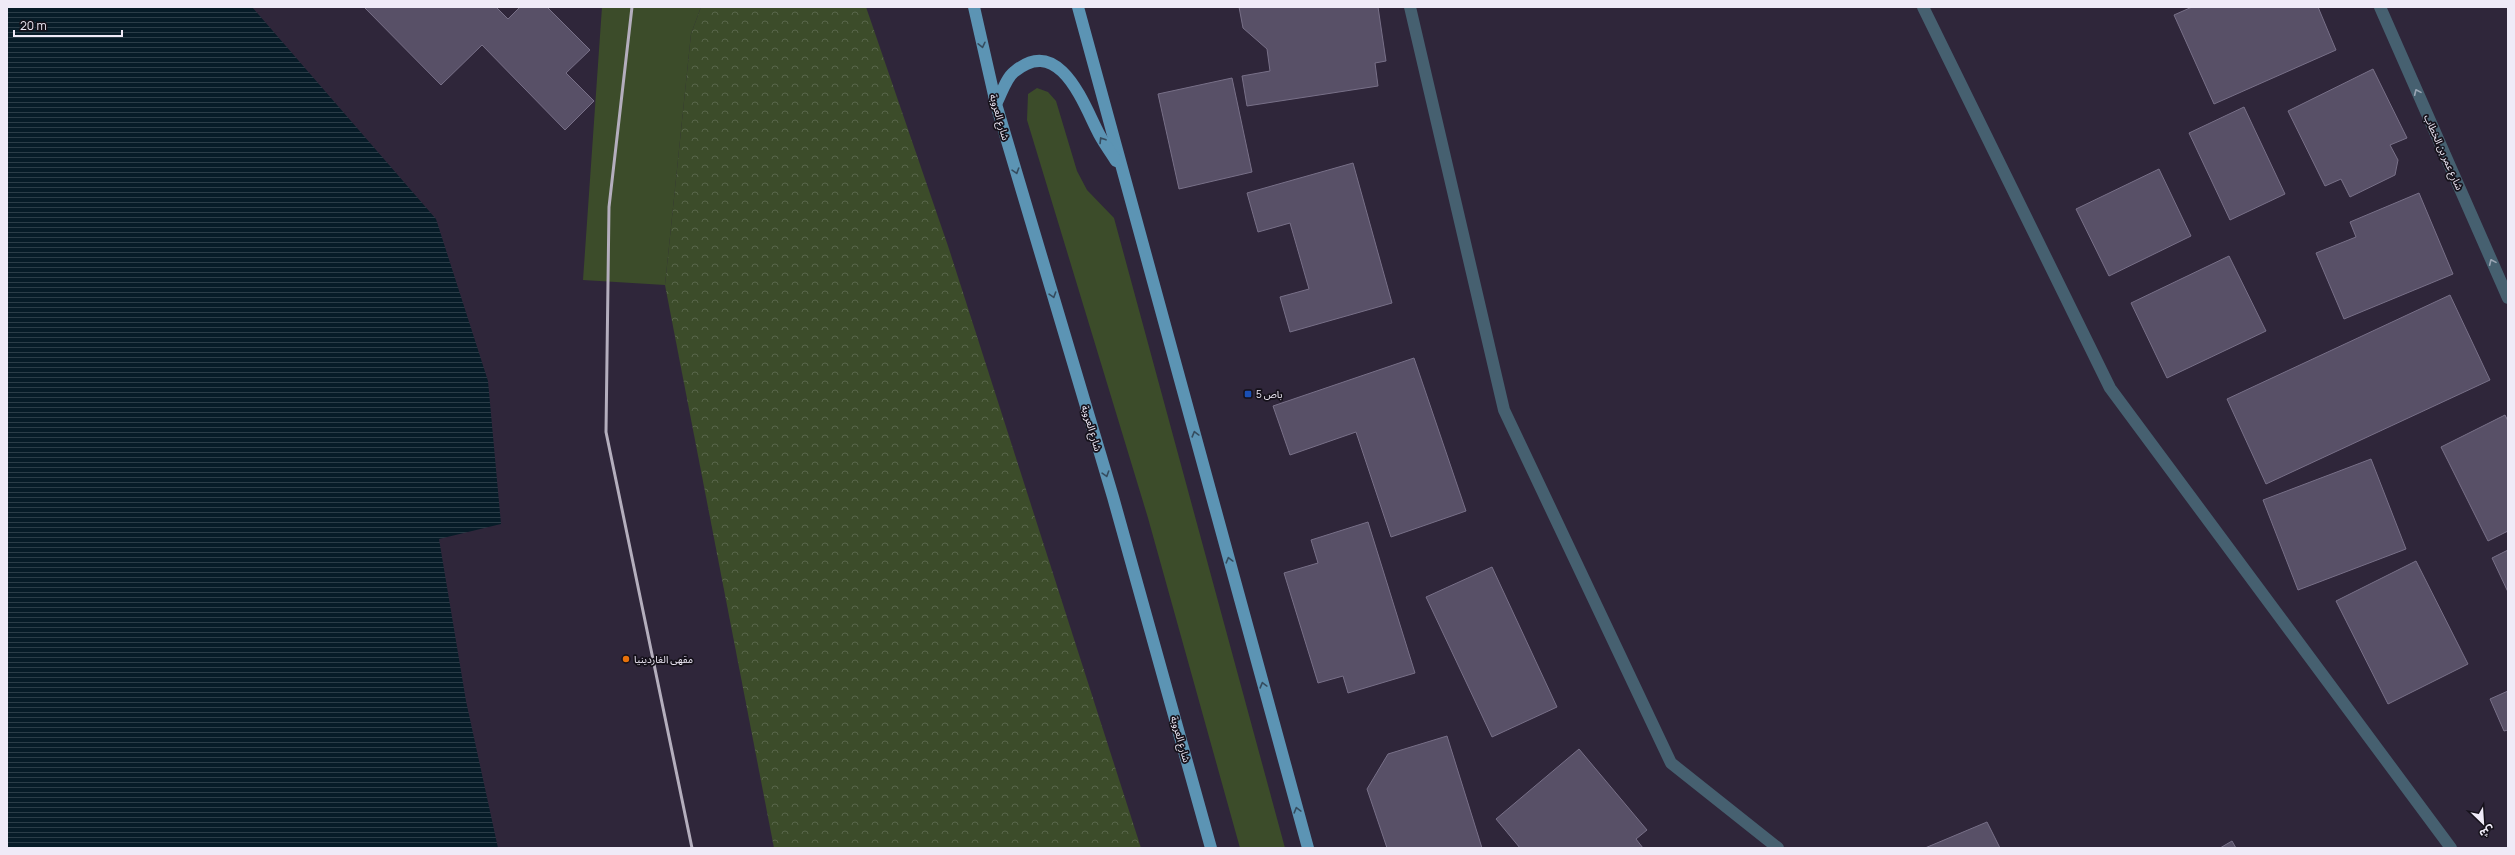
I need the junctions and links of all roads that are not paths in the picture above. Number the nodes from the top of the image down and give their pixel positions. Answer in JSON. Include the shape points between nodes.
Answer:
{"nodes":[{"id":1,"x":974,"y":7,"type":"edge"},
{"id":2,"x":1078,"y":7,"type":"edge"},
{"id":3,"x":1410,"y":7,"type":"edge"},
{"id":4,"x":1923,"y":7,"type":"edge"},
{"id":5,"x":2380,"y":7,"type":"edge"},
{"id":6,"x":996,"y":104,"type":"junction"},
{"id":7,"x":1123,"y":173,"type":"junction"},
{"id":8,"x":2508,"y":298,"type":"edge"},
{"id":9,"x":1212,"y":848,"type":"edge"},
{"id":10,"x":1308,"y":848,"type":"edge"},
{"id":11,"x":1778,"y":848,"type":"edge"},
{"id":12,"x":2451,"y":848,"type":"edge"}],
"edges":[{"from":1,"to":6,"type":"main road","name":"شارع العروبة","one_way":true},
{"from":2,"to":7,"type":"main road"},
{"from":3,"to":11,"type":"street","via":[[1504,410],[1671,763]]},
{"from":4,"to":12,"type":"street","via":[[2110,388]]},
{"from":8,"to":5,"type":"street","name":"شارع عمر بن الخطاب","one_way":true},
{"from":7,"to":6,"type":"main road","one_way":true,"via":[[1099,134],[1072,80],[1057,66],[1033,61],[1013,72]]},
{"from":6,"to":9,"type":"main road","name":"شارع العروبة","one_way":true,"via":[[1113,497]]},
{"from":10,"to":7,"type":"main road","one_way":true}]}
